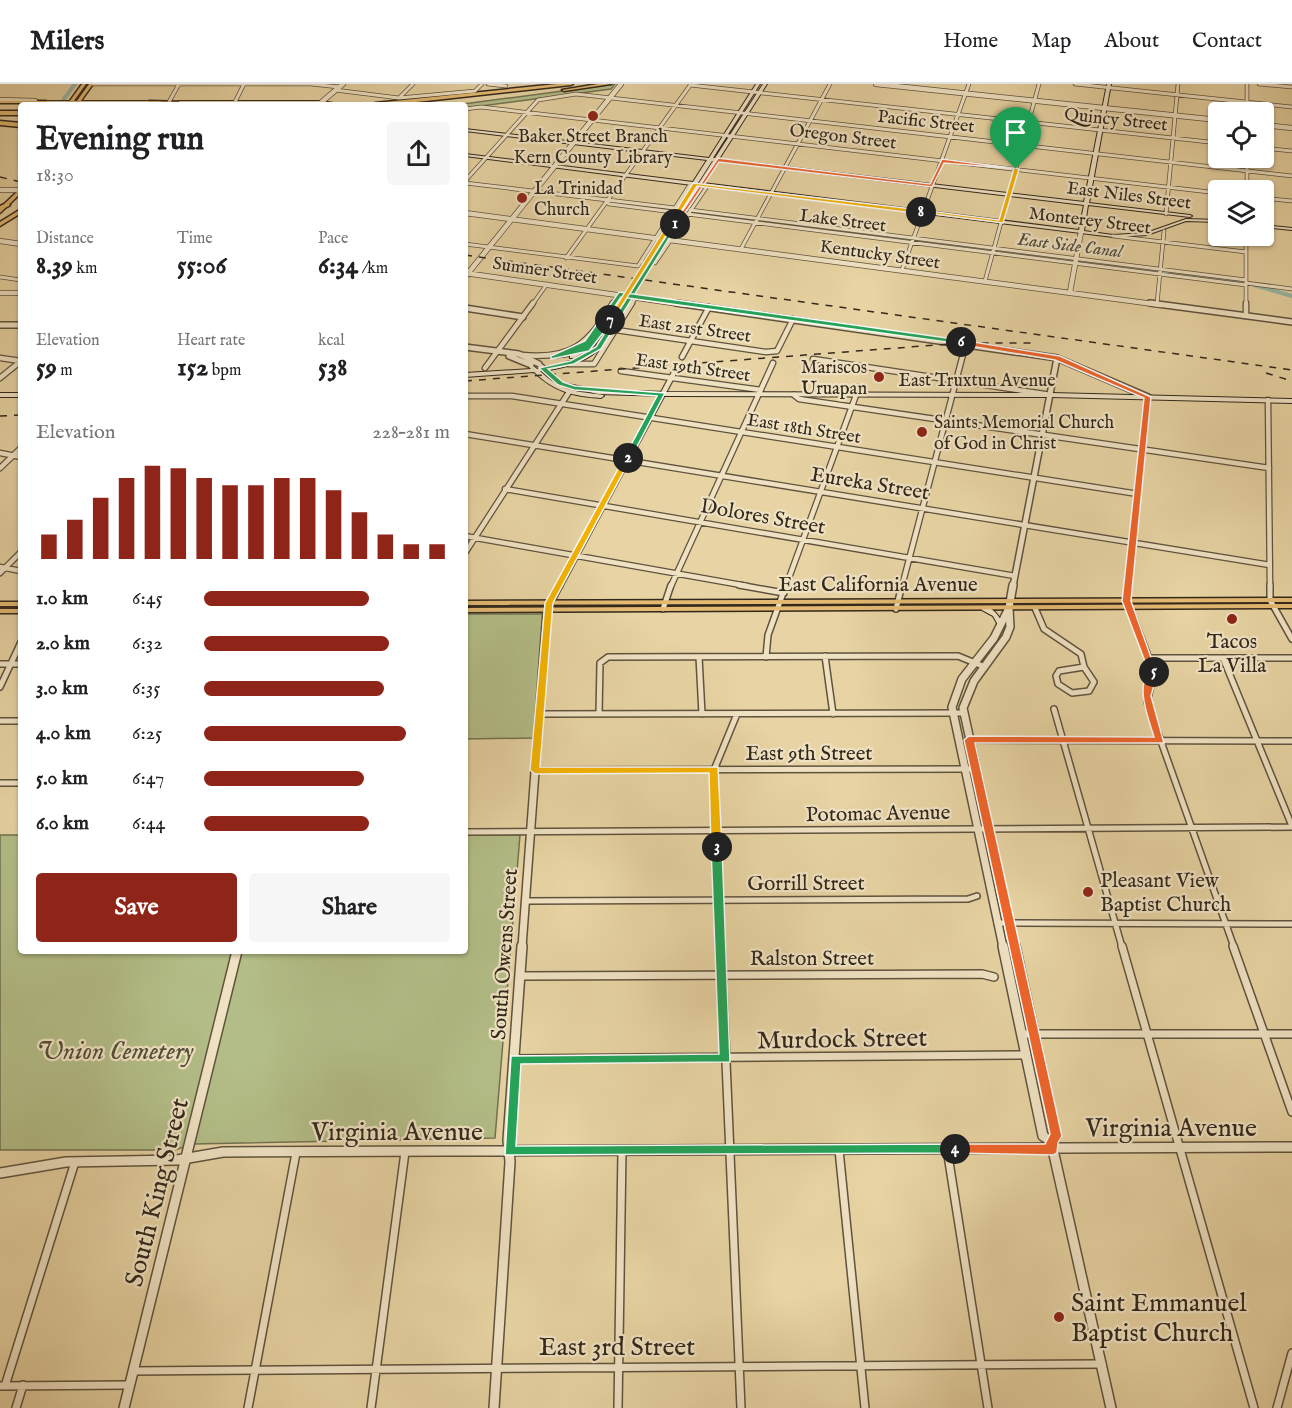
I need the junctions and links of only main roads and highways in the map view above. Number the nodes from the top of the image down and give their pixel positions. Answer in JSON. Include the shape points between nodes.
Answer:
{"nodes":[{"id":1,"x":84,"y":84,"type":"edge"},
{"id":2,"x":91,"y":84,"type":"edge"},
{"id":3,"x":571,"y":84,"type":"edge"},
{"id":4,"x":609,"y":84,"type":"edge"},
{"id":5,"x":758,"y":84,"type":"edge"},
{"id":6,"x":765,"y":84,"type":"edge"},
{"id":7,"x":1108,"y":86,"type":"edge"},
{"id":8,"x":0,"y":101,"type":"edge"},
{"id":9,"x":46,"y":102,"type":"edge"},
{"id":10,"x":75,"y":102,"type":"edge"},
{"id":11,"x":75,"y":102,"type":"edge"},
{"id":12,"x":104,"y":102,"type":"edge"},
{"id":13,"x":151,"y":102,"type":"joint"},
{"id":14,"x":169,"y":102,"type":"edge"},
{"id":15,"x":169,"y":102,"type":"edge"},
{"id":16,"x":235,"y":102,"type":"edge"},
{"id":17,"x":403,"y":102,"type":"edge"},
{"id":18,"x":461,"y":102,"type":"edge"},
{"id":19,"x":0,"y":108,"type":"edge"},
{"id":20,"x":18,"y":108,"type":"edge"},
{"id":21,"x":0,"y":113,"type":"edge"},
{"id":22,"x":18,"y":113,"type":"edge"},
{"id":23,"x":0,"y":124,"type":"edge"},
{"id":24,"x":18,"y":125,"type":"edge"},
{"id":25,"x":468,"y":130,"type":"edge"},
{"id":26,"x":468,"y":155,"type":"edge"},
{"id":27,"x":710,"y":159,"type":"junction"},
{"id":28,"x":718,"y":160,"type":"junction"},
{"id":29,"x":698,"y":186,"type":"junction"},
{"id":30,"x":17,"y":199,"type":"edge"},
{"id":31,"x":7,"y":204,"type":"joint"},
{"id":32,"x":1086,"y":204,"type":"junction"},
{"id":33,"x":0,"y":209,"type":"edge"},
{"id":34,"x":18,"y":213,"type":"edge"},
{"id":35,"x":0,"y":217,"type":"edge"},
{"id":36,"x":1208,"y":219,"type":"edge"},
{"id":37,"x":1208,"y":220,"type":"edge"},
{"id":38,"x":0,"y":225,"type":"edge"},
{"id":39,"x":1274,"y":227,"type":"edge"},
{"id":40,"x":1292,"y":229,"type":"edge"},
{"id":41,"x":1081,"y":232,"type":"junction"},
{"id":42,"x":1113,"y":236,"type":"joint"},
{"id":43,"x":619,"y":309,"type":"junction"},
{"id":44,"x":586,"y":350,"type":"junction"},
{"id":45,"x":554,"y":357,"type":"road end"},
{"id":46,"x":537,"y":367,"type":"junction"},
{"id":47,"x":468,"y":372,"type":"edge"},
{"id":48,"x":468,"y":373,"type":"edge"},
{"id":49,"x":18,"y":392,"type":"edge"},
{"id":50,"x":569,"y":392,"type":"junction"},
{"id":51,"x":598,"y":392,"type":"junction"},
{"id":52,"x":0,"y":393,"type":"edge"},
{"id":53,"x":662,"y":394,"type":"junction"},
{"id":54,"x":1292,"y":401,"type":"edge"},
{"id":55,"x":1292,"y":600,"type":"edge"},
{"id":56,"x":468,"y":603,"type":"edge"},
{"id":57,"x":1272,"y":603,"type":"junction"},
{"id":58,"x":0,"y":604,"type":"edge"},
{"id":59,"x":18,"y":604,"type":"edge"},
{"id":60,"x":1128,"y":604,"type":"junction"},
{"id":61,"x":896,"y":605,"type":"junction"},
{"id":62,"x":1009,"y":605,"type":"junction"},
{"id":63,"x":548,"y":606,"type":"junction"},
{"id":64,"x":1292,"y":606,"type":"edge"},
{"id":65,"x":984,"y":608,"type":"junction"},
{"id":66,"x":468,"y":610,"type":"edge"},
{"id":67,"x":0,"y":611,"type":"edge"},
{"id":68,"x":18,"y":611,"type":"edge"},
{"id":69,"x":1000,"y":623,"type":"road end"}],
"edges":[{"from":1,"to":10,"type":"main road"},
{"from":2,"to":11,"type":"main road"},
{"from":3,"to":17,"type":"highway"},
{"from":4,"to":18,"type":"highway"},
{"from":5,"to":27,"type":"main road"},
{"from":6,"to":28,"type":"main road"},
{"from":7,"to":32,"type":"main road"},
{"from":8,"to":9,"type":"highway"},
{"from":12,"to":13,"type":"main road"},
{"from":13,"to":15,"type":"main road"},
{"from":14,"to":16,"type":"main road"},
{"from":19,"to":20,"type":"highway"},
{"from":21,"to":22,"type":"highway"},
{"from":23,"to":24,"type":"highway"},
{"from":25,"to":27,"type":"main road","name":"East Niles Street"},
{"from":26,"to":29,"type":"main road","name":"Monterey Street"},
{"from":27,"to":28,"type":"main road","name":"East Niles Street"},
{"from":27,"to":29,"type":"main road"},
{"from":28,"to":29,"type":"main road"},
{"from":28,"to":32,"type":"main road","name":"East Niles Street"},
{"from":29,"to":41,"type":"main road","name":"Monterey Street"},
{"from":29,"to":43,"type":"main road","bridge":true},
{"from":30,"to":31,"type":"main road"},
{"from":30,"to":35,"type":"main road"},
{"from":31,"to":33,"type":"highway"},
{"from":32,"to":36,"type":"main road","name":"East Niles Street"},
{"from":32,"to":41,"type":"main road"},
{"from":34,"to":38,"type":"main road"},
{"from":37,"to":42,"type":"main road","name":"East Niles Street","via":[[1186,220],[1147,234]]},
{"from":39,"to":40,"type":"main road"},
{"from":41,"to":42,"type":"main road","name":"Monterey Street"},
{"from":43,"to":44,"type":"main road"},
{"from":43,"to":46,"type":"main road","via":[[598,348],[568,364]]},
{"from":44,"to":45,"type":"main road"},
{"from":44,"to":46,"type":"main road"},
{"from":46,"to":47,"type":"main road"},
{"from":46,"to":48,"type":"main road"},
{"from":46,"to":50,"type":"main road","name":"East Truxtun Avenue","via":[[555,387]]},
{"from":46,"to":51,"type":"main road","name":"East Truxtun Avenue","via":[[560,384]]},
{"from":49,"to":52,"type":"main road"},
{"from":50,"to":51,"type":"main road"},
{"from":50,"to":53,"type":"main road","name":"East Truxtun Avenue","via":[[602,396]]},
{"from":51,"to":53,"type":"main road","name":"East Truxtun Avenue"},
{"from":53,"to":54,"type":"main road","name":"East Truxtun Avenue","via":[[1051,395]]},
{"from":55,"to":57,"type":"main road","name":"East California Avenue"},
{"from":56,"to":63,"type":"main road","name":"East California Avenue"},
{"from":57,"to":60,"type":"main road","name":"East California Avenue"},
{"from":57,"to":64,"type":"main road","name":"East California Avenue"},
{"from":58,"to":59,"type":"main road"},
{"from":60,"to":62,"type":"main road","name":"East California Avenue"},
{"from":60,"to":62,"type":"main road","name":"East California Avenue","via":[[1035,608]]},
{"from":61,"to":62,"type":"main road","name":"East California Avenue"},
{"from":61,"to":63,"type":"main road","name":"East California Avenue"},
{"from":61,"to":65,"type":"main road","name":"East California Avenue"},
{"from":62,"to":65,"type":"main road","name":"East California Avenue"},
{"from":63,"to":66,"type":"main road","name":"East California Avenue"},
{"from":65,"to":69,"type":"main road"},
{"from":67,"to":68,"type":"main road"}]}
